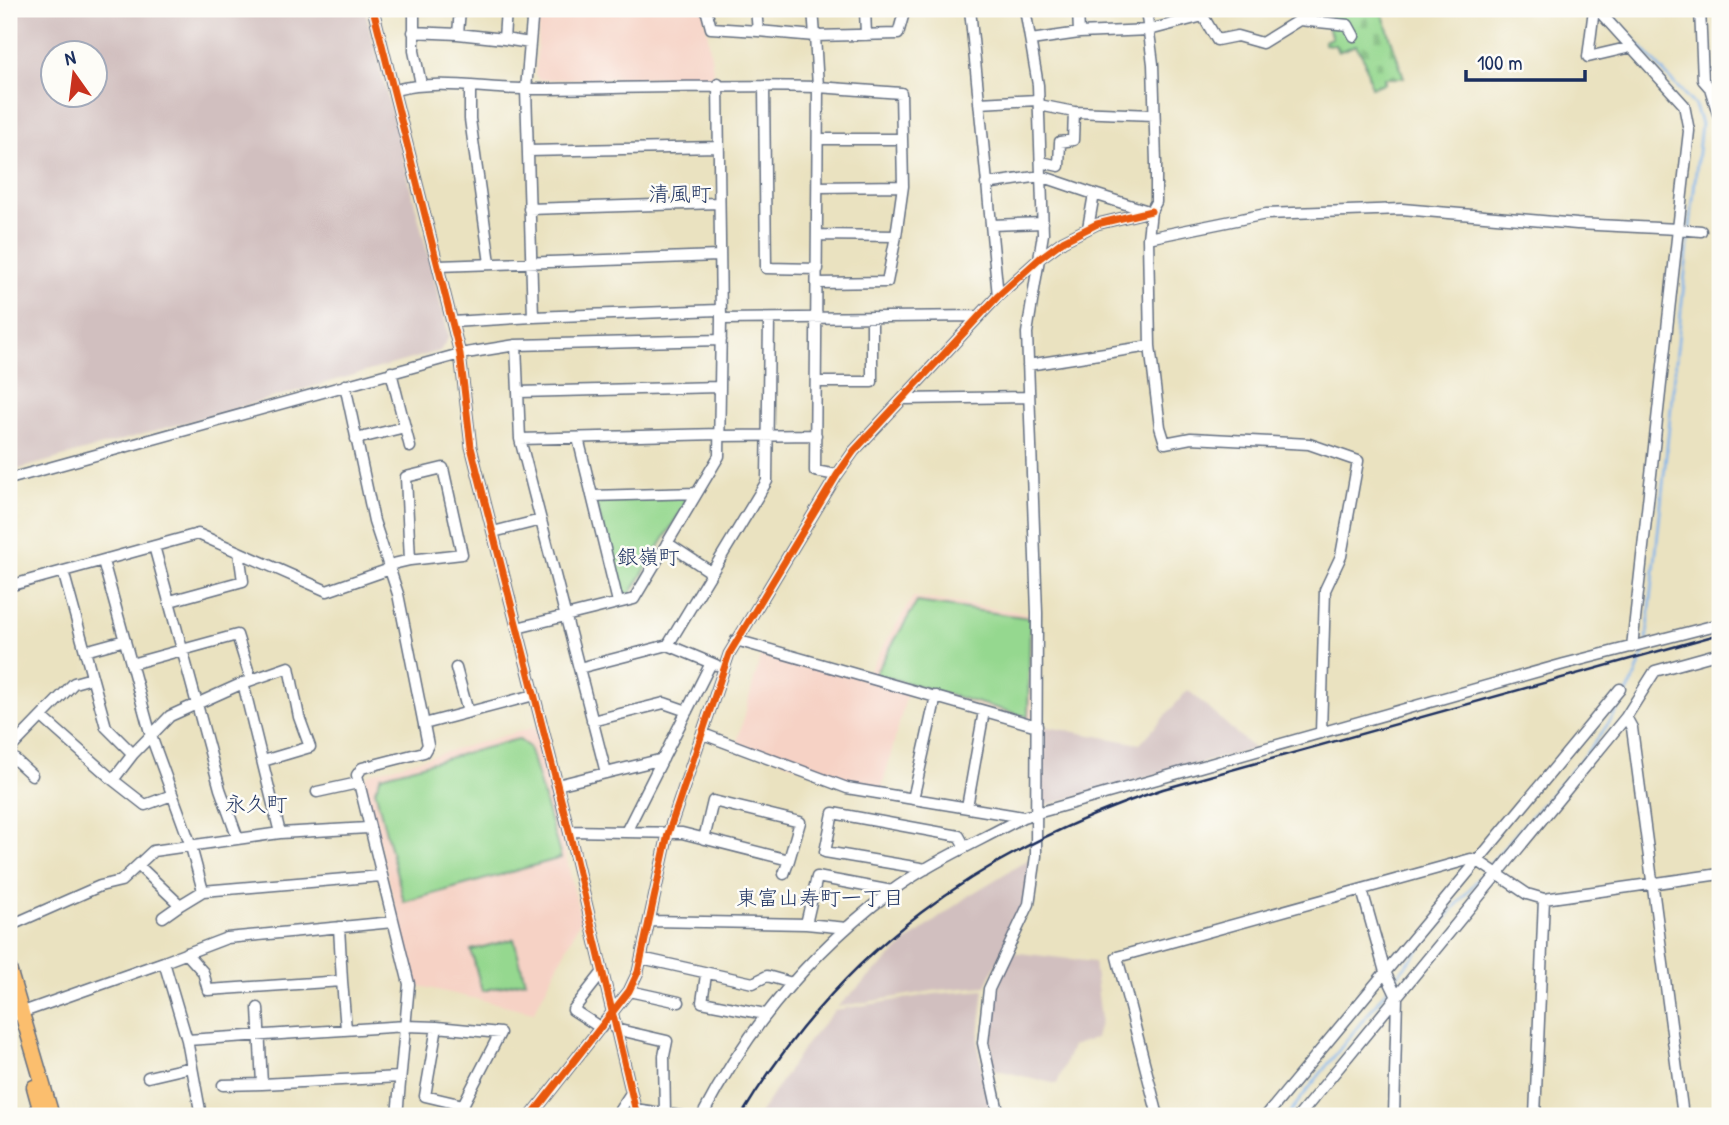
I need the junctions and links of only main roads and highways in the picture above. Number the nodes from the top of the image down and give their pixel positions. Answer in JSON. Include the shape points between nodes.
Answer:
{"nodes":[{"id":1,"x":9,"y":969,"type":"edge"},
{"id":2,"x":9,"y":998,"type":"edge"},
{"id":3,"x":15,"y":1015,"type":"edge"},
{"id":4,"x":42,"y":1116,"type":"edge"},
{"id":5,"x":52,"y":1116,"type":"edge"}],
"edges":[{"from":1,"to":3,"type":"main road"},
{"from":2,"to":3,"type":"main road"},
{"from":3,"to":4,"type":"main road"},
{"from":3,"to":5,"type":"main road"}]}
